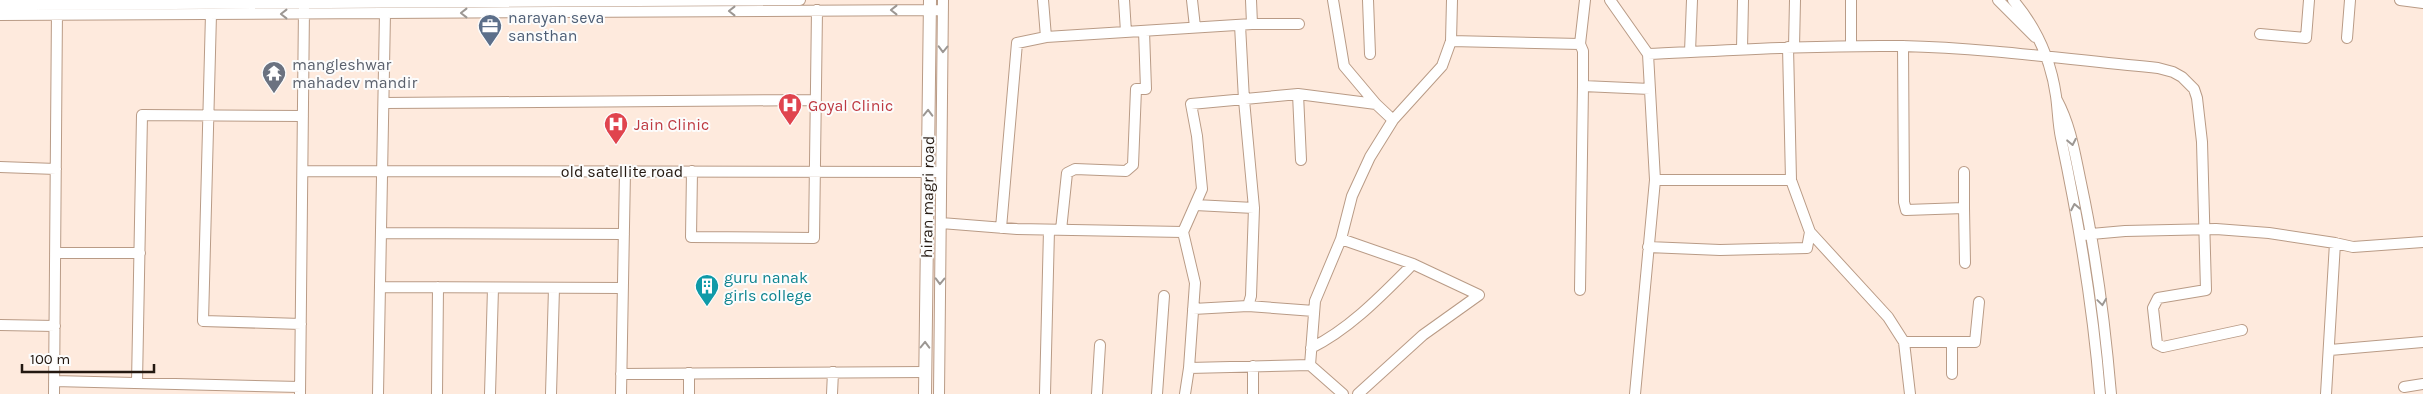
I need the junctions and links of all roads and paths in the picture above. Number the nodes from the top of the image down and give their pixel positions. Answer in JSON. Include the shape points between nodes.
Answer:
{"nodes":[{"id":1,"x":800,"y":0,"type":"edge"},
{"id":2,"x":1043,"y":0,"type":"edge"},
{"id":3,"x":1124,"y":0,"type":"edge"},
{"id":4,"x":1192,"y":0,"type":"edge"},
{"id":5,"x":1251,"y":0,"type":"edge"},
{"id":6,"x":1333,"y":0,"type":"edge"},
{"id":7,"x":1368,"y":0,"type":"edge"},
{"id":8,"x":1452,"y":0,"type":"edge"},
{"id":9,"x":1585,"y":0,"type":"edge"},
{"id":10,"x":1610,"y":0,"type":"edge"},
{"id":11,"x":1692,"y":0,"type":"edge"},
{"id":12,"x":1744,"y":0,"type":"edge"},
{"id":13,"x":1795,"y":0,"type":"edge"},
{"id":14,"x":1851,"y":0,"type":"edge"},
{"id":15,"x":1998,"y":0,"type":"edge"},
{"id":16,"x":2013,"y":0,"type":"edge"},
{"id":17,"x":2309,"y":0,"type":"edge"},
{"id":18,"x":2350,"y":0,"type":"edge"},
{"id":19,"x":2400,"y":0,"type":"edge"},
{"id":20,"x":441,"y":1,"type":"edge"},
{"id":21,"x":2423,"y":3,"type":"edge"},
{"id":22,"x":660,"y":4,"type":"edge"},
{"id":23,"x":0,"y":5,"type":"edge"},
{"id":24,"x":930,"y":5,"type":"edge"},
{"id":25,"x":943,"y":5,"type":"edge"},
{"id":26,"x":199,"y":6,"type":"edge"},
{"id":27,"x":261,"y":6,"type":"edge"},
{"id":28,"x":304,"y":9,"type":"junction"},
{"id":29,"x":57,"y":10,"type":"junction"},
{"id":30,"x":817,"y":10,"type":"junction"},
{"id":31,"x":385,"y":13,"type":"junction"},
{"id":32,"x":440,"y":13,"type":"junction"},
{"id":33,"x":211,"y":14,"type":"junction"},
{"id":34,"x":0,"y":15,"type":"edge"},
{"id":35,"x":1252,"y":24,"type":"junction"},
{"id":36,"x":1299,"y":24,"type":"dead end"},
{"id":37,"x":1240,"y":25,"type":"junction"},
{"id":38,"x":1194,"y":28,"type":"junction"},
{"id":39,"x":1144,"y":31,"type":"junction"},
{"id":40,"x":1126,"y":32,"type":"junction"},
{"id":41,"x":2260,"y":34,"type":"dead end"},
{"id":42,"x":1046,"y":37,"type":"junction"},
{"id":43,"x":2347,"y":38,"type":"dead end"},
{"id":44,"x":1451,"y":41,"type":"junction"},
{"id":45,"x":2040,"y":41,"type":"junction"},
{"id":46,"x":1580,"y":44,"type":"junction"},
{"id":47,"x":1851,"y":46,"type":"junction"},
{"id":48,"x":1903,"y":46,"type":"junction"},
{"id":49,"x":1791,"y":47,"type":"junction"},
{"id":50,"x":1742,"y":49,"type":"junction"},
{"id":51,"x":1690,"y":52,"type":"junction"},
{"id":52,"x":1370,"y":54,"type":"dead end"},
{"id":53,"x":1648,"y":54,"type":"junction"},
{"id":54,"x":2046,"y":57,"type":"junction"},
{"id":55,"x":1583,"y":86,"type":"junction"},
{"id":56,"x":1650,"y":89,"type":"junction"},
{"id":57,"x":1298,"y":94,"type":"junction"},
{"id":58,"x":2056,"y":96,"type":"junction"},
{"id":59,"x":816,"y":100,"type":"junction"},
{"id":60,"x":1244,"y":100,"type":"junction"},
{"id":61,"x":384,"y":103,"type":"junction"},
{"id":62,"x":1376,"y":104,"type":"junction"},
{"id":63,"x":209,"y":114,"type":"junction"},
{"id":64,"x":303,"y":116,"type":"junction"},
{"id":65,"x":1393,"y":120,"type":"junction"},
{"id":66,"x":1300,"y":160,"type":"dead end"},
{"id":67,"x":0,"y":167,"type":"edge"},
{"id":68,"x":56,"y":169,"type":"junction"},
{"id":69,"x":303,"y":171,"type":"junction"},
{"id":70,"x":382,"y":171,"type":"junction"},
{"id":71,"x":625,"y":171,"type":"junction"},
{"id":72,"x":692,"y":171,"type":"junction"},
{"id":73,"x":815,"y":171,"type":"junction"},
{"id":74,"x":927,"y":171,"type":"junction"},
{"id":75,"x":941,"y":172,"type":"junction"},
{"id":76,"x":1964,"y":172,"type":"dead end"},
{"id":77,"x":1655,"y":180,"type":"junction"},
{"id":78,"x":1791,"y":180,"type":"junction"},
{"id":79,"x":1195,"y":205,"type":"junction"},
{"id":80,"x":1254,"y":208,"type":"junction"},
{"id":81,"x":1964,"y":208,"type":"junction"},
{"id":82,"x":941,"y":223,"type":"junction"},
{"id":83,"x":1001,"y":228,"type":"junction"},
{"id":84,"x":2203,"y":229,"type":"junction"},
{"id":85,"x":1049,"y":230,"type":"junction"},
{"id":86,"x":1061,"y":230,"type":"junction"},
{"id":87,"x":1183,"y":232,"type":"junction"},
{"id":88,"x":1810,"y":232,"type":"junction"},
{"id":89,"x":381,"y":233,"type":"junction"},
{"id":90,"x":624,"y":234,"type":"junction"},
{"id":91,"x":2080,"y":234,"type":"junction"},
{"id":92,"x":2092,"y":234,"type":"junction"},
{"id":93,"x":1341,"y":239,"type":"junction"},
{"id":94,"x":2335,"y":242,"type":"junction"},
{"id":95,"x":2423,"y":242,"type":"edge"},
{"id":96,"x":1648,"y":247,"type":"junction"},
{"id":97,"x":56,"y":253,"type":"junction"},
{"id":98,"x":140,"y":253,"type":"junction"},
{"id":99,"x":1965,"y":263,"type":"dead end"},
{"id":100,"x":1413,"y":264,"type":"junction"},
{"id":101,"x":380,"y":287,"type":"junction"},
{"id":102,"x":438,"y":287,"type":"junction"},
{"id":103,"x":493,"y":288,"type":"junction"},
{"id":104,"x":554,"y":288,"type":"junction"},
{"id":105,"x":622,"y":288,"type":"junction"},
{"id":106,"x":1580,"y":290,"type":"dead end"},
{"id":107,"x":1164,"y":296,"type":"dead end"},
{"id":108,"x":1979,"y":302,"type":"dead end"},
{"id":109,"x":1248,"y":306,"type":"junction"},
{"id":110,"x":1193,"y":308,"type":"junction"},
{"id":111,"x":1314,"y":311,"type":"junction"},
{"id":112,"x":301,"y":324,"type":"junction"},
{"id":113,"x":0,"y":325,"type":"edge"},
{"id":114,"x":55,"y":326,"type":"junction"},
{"id":115,"x":2242,"y":330,"type":"dead end"},
{"id":116,"x":1904,"y":342,"type":"junction"},
{"id":117,"x":1952,"y":342,"type":"junction"},
{"id":118,"x":2423,"y":342,"type":"edge"},
{"id":119,"x":1100,"y":345,"type":"dead end"},
{"id":120,"x":1311,"y":348,"type":"junction"},
{"id":121,"x":2330,"y":350,"type":"junction"},
{"id":122,"x":1310,"y":365,"type":"junction"},
{"id":123,"x":1254,"y":366,"type":"junction"},
{"id":124,"x":1189,"y":368,"type":"junction"},
{"id":125,"x":833,"y":372,"type":"junction"},
{"id":126,"x":925,"y":372,"type":"junction"},
{"id":127,"x":689,"y":373,"type":"junction"},
{"id":128,"x":621,"y":374,"type":"junction"},
{"id":129,"x":1952,"y":374,"type":"dead end"},
{"id":130,"x":54,"y":381,"type":"junction"},
{"id":131,"x":137,"y":383,"type":"junction"},
{"id":132,"x":2423,"y":384,"type":"edge"},
{"id":133,"x":2404,"y":387,"type":"dead end"},
{"id":134,"x":300,"y":391,"type":"edge"},
{"id":135,"x":54,"y":394,"type":"edge"},
{"id":136,"x":378,"y":394,"type":"edge"},
{"id":137,"x":437,"y":394,"type":"edge"},
{"id":138,"x":490,"y":394,"type":"edge"},
{"id":139,"x":552,"y":394,"type":"edge"},
{"id":140,"x":621,"y":394,"type":"edge"},
{"id":141,"x":689,"y":394,"type":"edge"},
{"id":142,"x":832,"y":394,"type":"edge"},
{"id":143,"x":924,"y":394,"type":"edge"},
{"id":144,"x":939,"y":394,"type":"edge"},
{"id":145,"x":1045,"y":394,"type":"edge"},
{"id":146,"x":1097,"y":394,"type":"edge"},
{"id":147,"x":1157,"y":394,"type":"edge"},
{"id":148,"x":1186,"y":394,"type":"edge"},
{"id":149,"x":1253,"y":394,"type":"edge"},
{"id":150,"x":1343,"y":394,"type":"edge"},
{"id":151,"x":1358,"y":394,"type":"edge"},
{"id":152,"x":1635,"y":394,"type":"edge"},
{"id":153,"x":1910,"y":394,"type":"edge"},
{"id":154,"x":2100,"y":394,"type":"edge"},
{"id":155,"x":2111,"y":394,"type":"edge"},
{"id":156,"x":2326,"y":394,"type":"edge"}],
"edges":[{"from":1,"to":22,"type":"street"},
{"from":2,"to":42,"type":"street"},
{"from":3,"to":40,"type":"street"},
{"from":4,"to":38,"type":"street"},
{"from":5,"to":35,"type":"street"},
{"from":6,"to":62,"type":"street","via":[[1344,66]]},
{"from":7,"to":52,"type":"street"},
{"from":8,"to":44,"type":"street"},
{"from":9,"to":46,"type":"street"},
{"from":10,"to":53,"type":"street"},
{"from":11,"to":51,"type":"street"},
{"from":12,"to":50,"type":"street"},
{"from":13,"to":49,"type":"street"},
{"from":14,"to":47,"type":"street"},
{"from":15,"to":45,"type":"street"},
{"from":16,"to":45,"type":"street"},
{"from":17,"to":41,"type":"street","via":[[2306,38]]},
{"from":18,"to":43,"type":"street"},
{"from":19,"to":21,"type":"street"},
{"from":20,"to":22,"type":"street"},
{"from":20,"to":28,"type":"street"},
{"from":20,"to":32,"type":"street"},
{"from":30,"to":22,"type":"street","one_way":true},
{"from":22,"to":32,"type":"street","one_way":true},
{"from":23,"to":29,"type":"street"},
{"from":24,"to":25,"type":"street"},
{"from":24,"to":30,"type":"street","one_way":true},
{"from":74,"to":24,"type":"main road","name":"hiran magri road","one_way":true},
{"from":25,"to":75,"type":"street","one_way":true},
{"from":26,"to":27,"type":"street"},
{"from":26,"to":29,"type":"street"},
{"from":26,"to":33,"type":"street"},
{"from":27,"to":28,"type":"street"},
{"from":27,"to":33,"type":"street"},
{"from":28,"to":31,"type":"street"},
{"from":28,"to":64,"type":"street"},
{"from":29,"to":34,"type":"street"},
{"from":29,"to":68,"type":"street"},
{"from":30,"to":59,"type":"street"},
{"from":31,"to":32,"type":"street"},
{"from":31,"to":61,"type":"street"},
{"from":33,"to":63,"type":"street"},
{"from":35,"to":36,"type":"street"},
{"from":35,"to":37,"type":"street"},
{"from":37,"to":38,"type":"street"},
{"from":37,"to":60,"type":"street"},
{"from":38,"to":39,"type":"street"},
{"from":39,"to":40,"type":"street"},
{"from":39,"to":86,"type":"street","via":[[1146,89],[1136,89],[1133,165],[1126,171],[1075,169],[1067,173]]},
{"from":40,"to":42,"type":"street"},
{"from":42,"to":83,"type":"street","via":[[1017,43]]},
{"from":44,"to":46,"type":"street"},
{"from":44,"to":65,"type":"street","via":[[1442,66]]},
{"from":45,"to":54,"type":"street"},
{"from":46,"to":55,"type":"street","via":[[1583,50]]},
{"from":47,"to":48,"type":"street"},
{"from":47,"to":49,"type":"street"},
{"from":48,"to":54,"type":"street"},
{"from":48,"to":81,"type":"street","via":[[1906,210]]},
{"from":49,"to":50,"type":"street"},
{"from":49,"to":78,"type":"street"},
{"from":50,"to":51,"type":"street"},
{"from":51,"to":53,"type":"street"},
{"from":53,"to":56,"type":"street"},
{"from":54,"to":58,"type":"street"},
{"from":54,"to":84,"type":"street","via":[[2158,68],[2173,72],[2190,85],[2198,98],[2202,134]]},
{"from":55,"to":56,"type":"street"},
{"from":55,"to":106,"type":"street"},
{"from":56,"to":77,"type":"street"},
{"from":57,"to":60,"type":"street"},
{"from":57,"to":62,"type":"street"},
{"from":57,"to":66,"type":"street"},
{"from":91,"to":58,"type":"street","one_way":true,"via":[[2058,126]]},
{"from":58,"to":92,"type":"street","one_way":true,"via":[[2068,124]]},
{"from":59,"to":61,"type":"street"},
{"from":59,"to":73,"type":"street"},
{"from":60,"to":79,"type":"street","via":[[1191,104],[1202,189]]},
{"from":60,"to":80,"type":"street"},
{"from":61,"to":70,"type":"street"},
{"from":62,"to":65,"type":"street"},
{"from":63,"to":64,"type":"street"},
{"from":63,"to":98,"type":"street","via":[[142,114]]},
{"from":63,"to":112,"type":"street","via":[[204,321]]},
{"from":64,"to":69,"type":"street"},
{"from":65,"to":93,"type":"street","via":[[1370,157],[1352,196]]},
{"from":67,"to":68,"type":"street"},
{"from":68,"to":97,"type":"street"},
{"from":69,"to":70,"type":"street","name":"old satellite road"},
{"from":69,"to":112,"type":"street"},
{"from":70,"to":71,"type":"street","name":"old satellite road"},
{"from":70,"to":89,"type":"street"},
{"from":71,"to":72,"type":"street","name":"old satellite road"},
{"from":71,"to":90,"type":"street"},
{"from":72,"to":73,"type":"street","name":"old satellite road"},
{"from":72,"to":73,"type":"street","via":[[691,236],[814,238]]},
{"from":73,"to":74,"type":"street","name":"old satellite road"},
{"from":74,"to":75,"type":"street","name":"old satellite road"},
{"from":126,"to":74,"type":"main road","name":"hiran magri road","one_way":true},
{"from":75,"to":82,"type":"street"},
{"from":76,"to":81,"type":"street"},
{"from":77,"to":78,"type":"street"},
{"from":77,"to":96,"type":"street"},
{"from":78,"to":88,"type":"street"},
{"from":79,"to":80,"type":"street"},
{"from":79,"to":87,"type":"street"},
{"from":80,"to":109,"type":"street"},
{"from":81,"to":99,"type":"street"},
{"from":82,"to":83,"type":"street"},
{"from":82,"to":144,"type":"street","one_way":true},
{"from":83,"to":85,"type":"street"},
{"from":84,"to":92,"type":"street"},
{"from":84,"to":94,"type":"street"},
{"from":84,"to":115,"type":"street","via":[[2206,290],[2158,298],[2154,308],[2157,344],[2163,347]]},
{"from":85,"to":86,"type":"street"},
{"from":85,"to":145,"type":"street"},
{"from":86,"to":87,"type":"street"},
{"from":87,"to":110,"type":"street","via":[[1195,283]]},
{"from":88,"to":96,"type":"street","via":[[1807,248],[1720,250]]},
{"from":88,"to":116,"type":"street","via":[[1888,317]]},
{"from":89,"to":90,"type":"street"},
{"from":89,"to":101,"type":"street"},
{"from":90,"to":105,"type":"street"},
{"from":91,"to":92,"type":"street"},
{"from":91,"to":154,"type":"street"},
{"from":92,"to":155,"type":"street","one_way":true},
{"from":93,"to":100,"type":"street"},
{"from":93,"to":111,"type":"street","via":[[1315,301]]},
{"from":94,"to":95,"type":"street","via":[[2353,248]]},
{"from":94,"to":121,"type":"street"},
{"from":96,"to":152,"type":"street"},
{"from":97,"to":98,"type":"street"},
{"from":97,"to":114,"type":"street"},
{"from":98,"to":131,"type":"street"},
{"from":100,"to":120,"type":"street","via":[[1334,334]]},
{"from":100,"to":151,"type":"street","via":[[1479,295],[1424,336]]},
{"from":101,"to":102,"type":"street"},
{"from":101,"to":136,"type":"street"},
{"from":102,"to":103,"type":"street"},
{"from":102,"to":137,"type":"street"},
{"from":103,"to":104,"type":"street"},
{"from":103,"to":138,"type":"street"},
{"from":104,"to":105,"type":"street"},
{"from":104,"to":139,"type":"street"},
{"from":105,"to":128,"type":"street"},
{"from":107,"to":147,"type":"street"},
{"from":108,"to":117,"type":"street","via":[[1975,342]]},
{"from":109,"to":110,"type":"street"},
{"from":109,"to":111,"type":"street"},
{"from":110,"to":124,"type":"street"},
{"from":111,"to":120,"type":"street"},
{"from":112,"to":134,"type":"street"},
{"from":113,"to":114,"type":"street"},
{"from":114,"to":130,"type":"street"},
{"from":116,"to":117,"type":"street"},
{"from":116,"to":153,"type":"street"},
{"from":117,"to":129,"type":"street"},
{"from":118,"to":121,"type":"street"},
{"from":119,"to":146,"type":"street"},
{"from":120,"to":122,"type":"street"},
{"from":121,"to":156,"type":"street"},
{"from":122,"to":123,"type":"street"},
{"from":122,"to":150,"type":"street"},
{"from":123,"to":124,"type":"street"},
{"from":123,"to":149,"type":"street"},
{"from":124,"to":148,"type":"street"},
{"from":125,"to":126,"type":"street"},
{"from":125,"to":127,"type":"street"},
{"from":125,"to":142,"type":"street"},
{"from":126,"to":143,"type":"main road","name":"hiran magri road"},
{"from":127,"to":128,"type":"street"},
{"from":127,"to":141,"type":"street"},
{"from":128,"to":140,"type":"street"},
{"from":130,"to":131,"type":"street"},
{"from":130,"to":135,"type":"street"},
{"from":131,"to":134,"type":"street"},
{"from":132,"to":133,"type":"street"}]}
